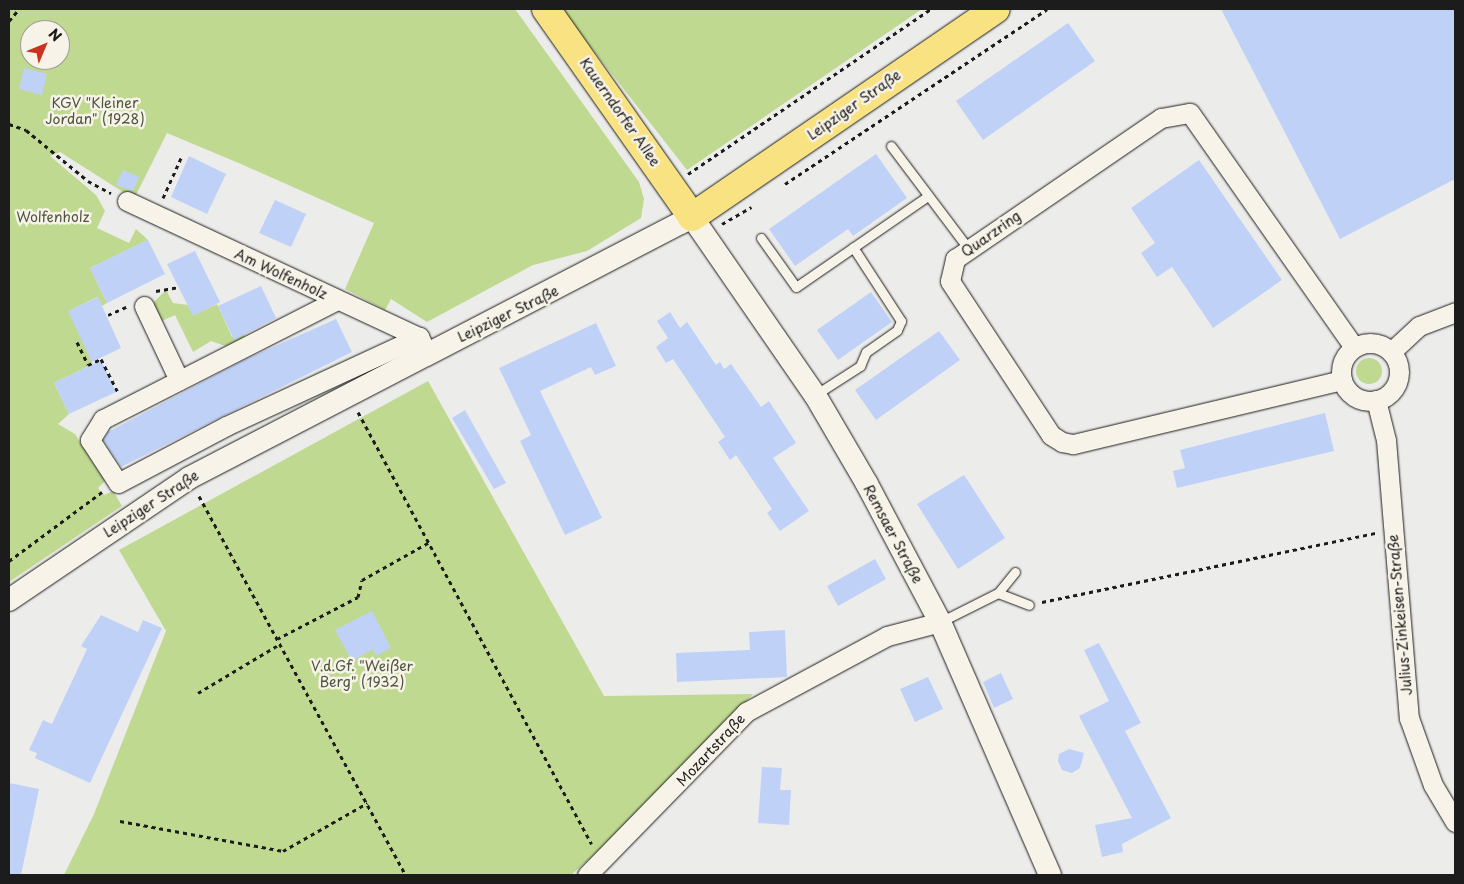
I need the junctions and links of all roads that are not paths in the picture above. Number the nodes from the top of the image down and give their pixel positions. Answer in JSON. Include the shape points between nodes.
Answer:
{"nodes":[{"id":1,"x":546,"y":9,"type":"edge"},
{"id":2,"x":996,"y":9,"type":"edge"},
{"id":3,"x":891,"y":146,"type":"dead end"},
{"id":4,"x":928,"y":196,"type":"junction"},
{"id":5,"x":127,"y":201,"type":"road end"},
{"id":6,"x":692,"y":218,"type":"junction"},
{"id":7,"x":761,"y":238,"type":"dead end"},
{"id":8,"x":853,"y":247,"type":"junction"},
{"id":9,"x":968,"y":248,"type":"junction"},
{"id":10,"x":337,"y":300,"type":"junction"},
{"id":11,"x":144,"y":306,"type":"dead end"},
{"id":12,"x":1455,"y":312,"type":"edge"},
{"id":13,"x":423,"y":345,"type":"junction"},
{"id":14,"x":1354,"y":347,"type":"junction"},
{"id":15,"x":1391,"y":352,"type":"junction"},
{"id":16,"x":179,"y":380,"type":"junction"},
{"id":17,"x":1342,"y":380,"type":"junction"},
{"id":18,"x":815,"y":395,"type":"junction"},
{"id":19,"x":1376,"y":400,"type":"junction"},
{"id":20,"x":1015,"y":572,"type":"dead end"},
{"id":21,"x":998,"y":593,"type":"junction"},
{"id":22,"x":9,"y":600,"type":"edge"},
{"id":23,"x":1029,"y":605,"type":"road end"},
{"id":24,"x":940,"y":622,"type":"junction"},
{"id":25,"x":1455,"y":822,"type":"edge"},
{"id":26,"x":586,"y":875,"type":"edge"},
{"id":27,"x":1050,"y":875,"type":"edge"}],
"edges":[{"from":1,"to":6,"type":"main road","name":"Kauerndorfer Allee"},
{"from":2,"to":6,"type":"main road","name":"Leipziger Straße"},
{"from":3,"to":4,"type":"lane"},
{"from":4,"to":8,"type":"lane"},
{"from":4,"to":9,"type":"lane"},
{"from":5,"to":10,"type":"street","name":"Am Wolfenholz"},
{"from":6,"to":13,"type":"street","name":"Leipziger Straße"},
{"from":6,"to":18,"type":"street","name":"Remsaer Straße"},
{"from":7,"to":8,"type":"lane","via":[[796,287]]},
{"from":8,"to":18,"type":"lane","via":[[901,322],[896,330],[866,352],[860,366]]},
{"from":9,"to":14,"type":"street","name":"Quarzring","via":[[1161,118],[1190,112]]},
{"from":9,"to":17,"type":"street","name":"Quarzring","via":[[955,259],[950,281],[1052,435],[1062,442],[1073,444]]},
{"from":10,"to":13,"type":"street","name":"Am Wolfenholz"},
{"from":10,"to":16,"type":"street","name":"Leipziger Straße"},
{"from":11,"to":16,"type":"street"},
{"from":12,"to":15,"type":"street","via":[[1419,326]]},
{"from":13,"to":16,"type":"street","name":"Leipziger Straße","via":[[226,426],[118,483],[90,440],[94,429],[103,419]]},
{"from":13,"to":22,"type":"street","name":"Leipziger Straße","via":[[348,394],[189,478]]},
{"from":14,"to":15,"type":"street","via":[[1377,344]]},
{"from":14,"to":17,"type":"street","via":[[1343,362]]},
{"from":15,"to":19,"type":"street","via":[[1399,370],[1397,380]]},
{"from":17,"to":19,"type":"street","via":[[1351,394]]},
{"from":18,"to":24,"type":"street","name":"Remsaer Straße"},
{"from":19,"to":25,"type":"street","name":"Julius-Zinkeisen-Straße","via":[[1386,440],[1409,718],[1433,785]]},
{"from":20,"to":21,"type":"lane"},
{"from":21,"to":23,"type":"lane"},
{"from":21,"to":24,"type":"lane"},
{"from":24,"to":26,"type":"street","name":"Mozartstraße","via":[[887,636],[746,712]]},
{"from":24,"to":27,"type":"street","name":"Remsaer Straße"}]}
